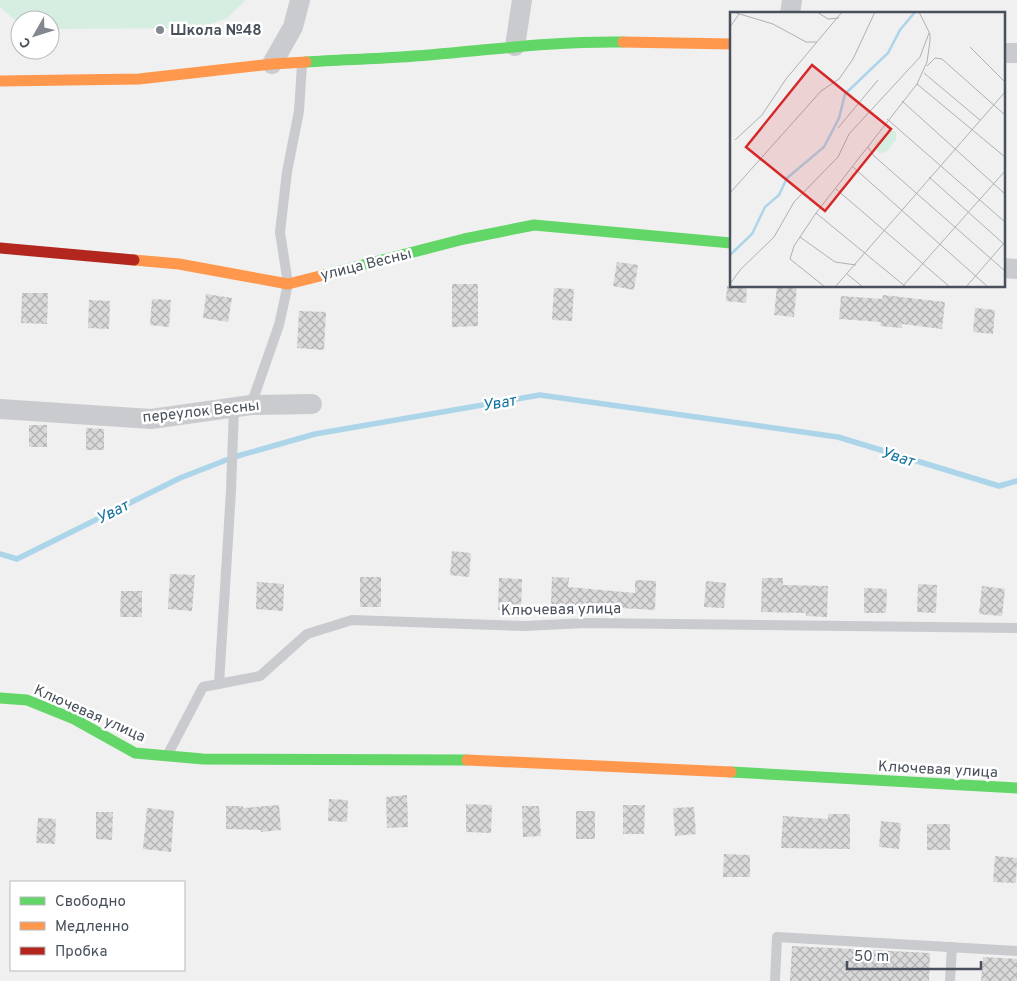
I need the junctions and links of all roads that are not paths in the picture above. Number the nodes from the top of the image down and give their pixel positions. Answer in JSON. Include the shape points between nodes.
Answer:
{"nodes":[{"id":1,"x":300,"y":0,"type":"edge"},
{"id":2,"x":522,"y":0,"type":"edge"},
{"id":3,"x":730,"y":44,"type":"edge"},
{"id":4,"x":515,"y":46,"type":"junction"},
{"id":5,"x":1004,"y":53,"type":"edge"},
{"id":6,"x":1017,"y":53,"type":"edge"},
{"id":7,"x":302,"y":63,"type":"junction"},
{"id":8,"x":272,"y":64,"type":"junction"},
{"id":9,"x":0,"y":81,"type":"edge"},
{"id":10,"x":730,"y":243,"type":"edge"},
{"id":11,"x":0,"y":248,"type":"edge"},
{"id":12,"x":1004,"y":268,"type":"edge"},
{"id":13,"x":1017,"y":269,"type":"edge"},
{"id":14,"x":288,"y":284,"type":"junction"},
{"id":15,"x":312,"y":404,"type":"dead end"},
{"id":16,"x":242,"y":407,"type":"junction"},
{"id":17,"x":0,"y":409,"type":"edge"},
{"id":18,"x":1017,"y":628,"type":"edge"},
{"id":19,"x":219,"y":684,"type":"junction"},
{"id":20,"x":0,"y":698,"type":"edge"},
{"id":21,"x":168,"y":756,"type":"junction"},
{"id":22,"x":1017,"y":788,"type":"edge"},
{"id":23,"x":952,"y":948,"type":"junction"},
{"id":24,"x":1017,"y":952,"type":"edge"},
{"id":25,"x":774,"y":981,"type":"edge"},
{"id":26,"x":950,"y":981,"type":"edge"}],
"edges":[{"from":1,"to":8,"type":"street","via":[[293,27]]},
{"from":2,"to":4,"type":"street"},
{"from":3,"to":4,"type":"street","via":[[590,42]]},
{"from":4,"to":7,"type":"street"},
{"from":5,"to":6,"type":"street"},
{"from":7,"to":8,"type":"street"},
{"from":7,"to":14,"type":"lane","via":[[299,111],[280,232]]},
{"from":8,"to":9,"type":"street","via":[[139,78]]},
{"from":10,"to":14,"type":"street","name":"улица Весны","via":[[534,225],[464,239]]},
{"from":11,"to":14,"type":"street","name":"улица Весны","via":[[179,264]]},
{"from":12,"to":13,"type":"street"},
{"from":14,"to":16,"type":"lane","via":[[280,325]]},
{"from":15,"to":16,"type":"street","name":"переулок Весны"},
{"from":16,"to":17,"type":"street","name":"переулок Весны","via":[[151,419]]},
{"from":16,"to":19,"type":"lane","via":[[231,490]]},
{"from":18,"to":19,"type":"lane","name":"Ключевая улица","via":[[587,623],[524,626],[352,620],[306,634],[260,676]]},
{"from":19,"to":21,"type":"lane","name":"Ключевая улица","via":[[203,687]]},
{"from":20,"to":21,"type":"street","name":"Ключевая улица","via":[[27,700],[74,720],[135,753]]},
{"from":21,"to":22,"type":"street","name":"Ключевая улица","via":[[202,759],[447,759]]},
{"from":23,"to":24,"type":"lane"},
{"from":23,"to":25,"type":"lane","via":[[777,936]]},
{"from":23,"to":26,"type":"lane"}]}
